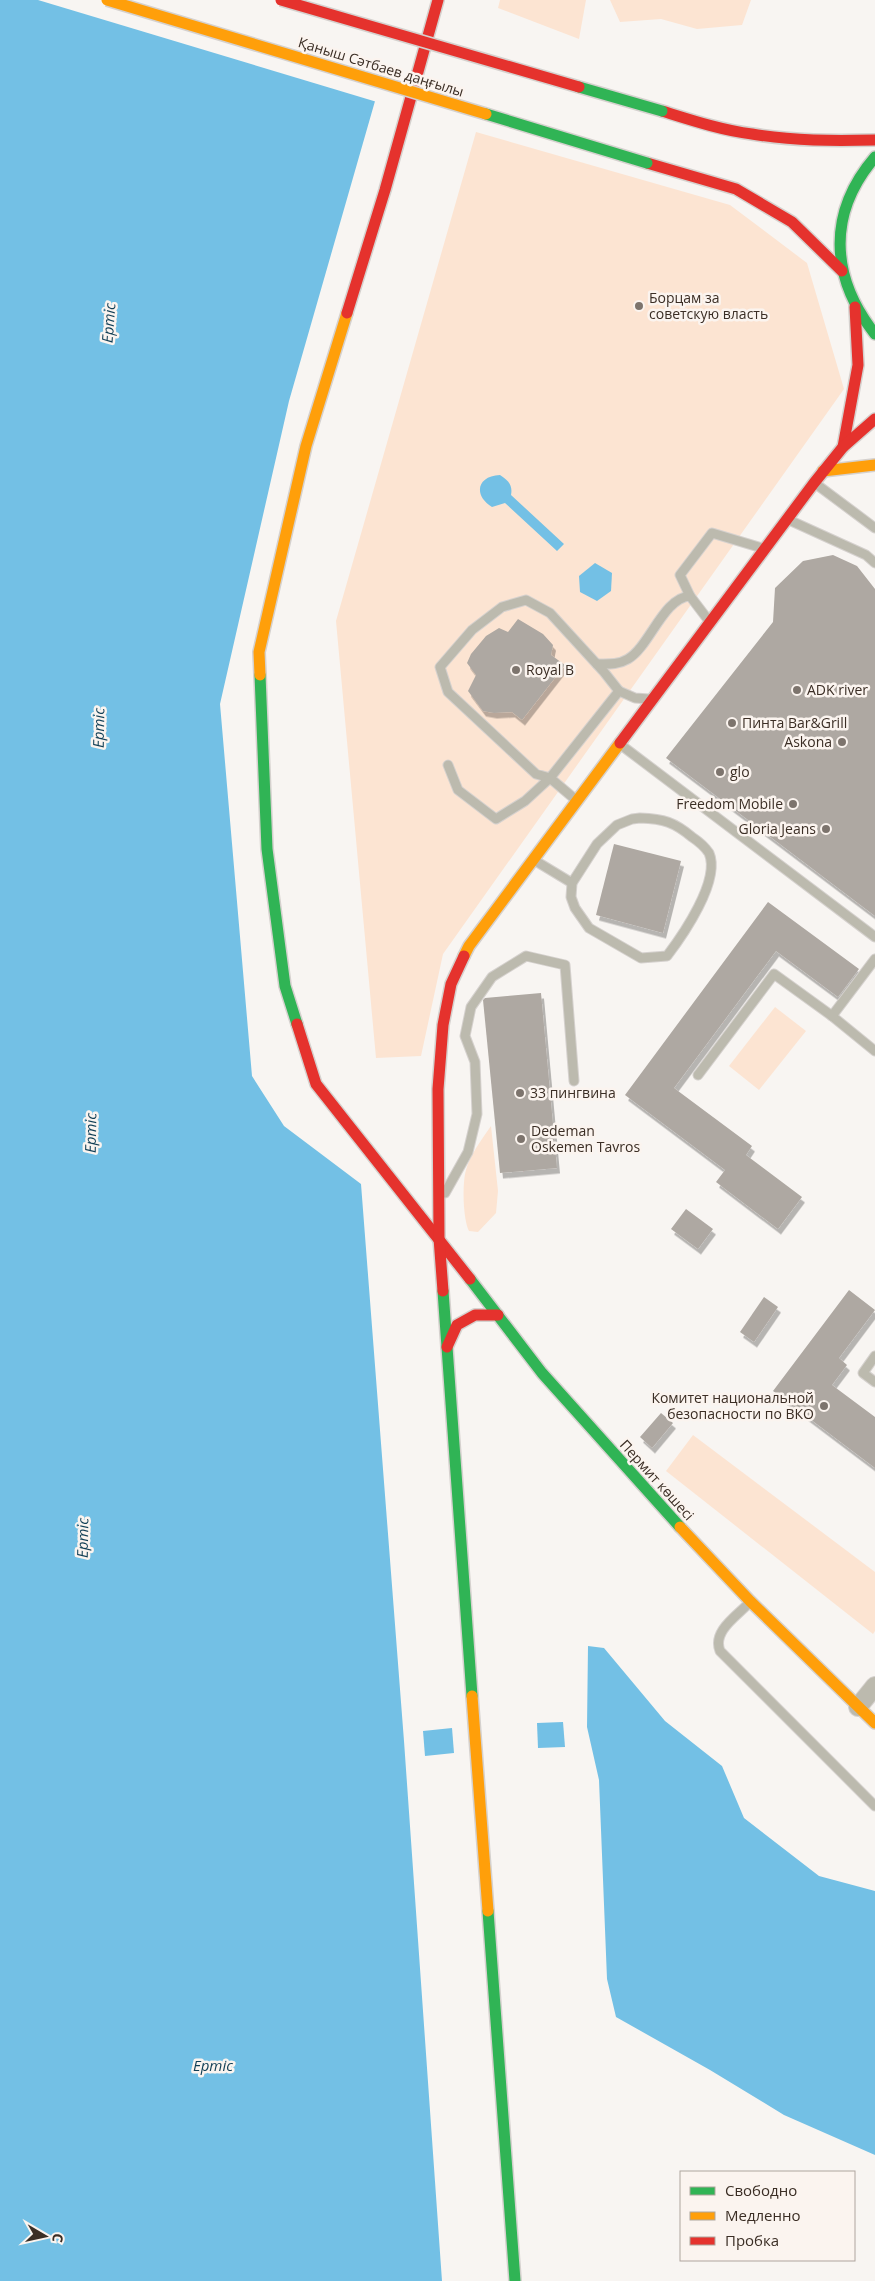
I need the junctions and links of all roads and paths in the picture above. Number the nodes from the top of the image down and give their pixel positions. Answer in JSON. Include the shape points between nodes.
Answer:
{"nodes":[{"id":1,"x":107,"y":0,"type":"edge"},
{"id":2,"x":281,"y":0,"type":"edge"},
{"id":3,"x":438,"y":0,"type":"edge"},
{"id":4,"x":875,"y":140,"type":"edge"},
{"id":5,"x":875,"y":157,"type":"edge"},
{"id":6,"x":842,"y":270,"type":"junction"},
{"id":7,"x":855,"y":307,"type":"junction"},
{"id":8,"x":875,"y":334,"type":"edge"},
{"id":9,"x":875,"y":419,"type":"edge"},
{"id":10,"x":843,"y":447,"type":"junction"},
{"id":11,"x":875,"y":465,"type":"edge"},
{"id":12,"x":824,"y":471,"type":"junction"},
{"id":13,"x":814,"y":483,"type":"junction"},
{"id":14,"x":786,"y":519,"type":"junction"},
{"id":15,"x":875,"y":528,"type":"edge"},
{"id":16,"x":764,"y":548,"type":"junction"},
{"id":17,"x":875,"y":563,"type":"edge"},
{"id":18,"x":690,"y":596,"type":"junction"},
{"id":19,"x":709,"y":622,"type":"junction"},
{"id":20,"x":598,"y":664,"type":"junction"},
{"id":21,"x":618,"y":690,"type":"junction"},
{"id":22,"x":652,"y":699,"type":"junction"},
{"id":23,"x":619,"y":744,"type":"junction"},
{"id":24,"x":448,"y":765,"type":"dead end"},
{"id":25,"x":550,"y":778,"type":"junction"},
{"id":26,"x":578,"y":801,"type":"junction"},
{"id":27,"x":534,"y":860,"type":"junction"},
{"id":28,"x":572,"y":883,"type":"junction"},
{"id":29,"x":875,"y":937,"type":"edge"},
{"id":30,"x":875,"y":959,"type":"edge"},
{"id":31,"x":832,"y":1016,"type":"junction"},
{"id":32,"x":875,"y":1051,"type":"edge"},
{"id":33,"x":698,"y":1075,"type":"dead end"},
{"id":34,"x":574,"y":1081,"type":"dead end"},
{"id":35,"x":438,"y":1207,"type":"junction"},
{"id":36,"x":439,"y":1238,"type":"junction"},
{"id":37,"x":498,"y":1315,"type":"junction"},
{"id":38,"x":447,"y":1346,"type":"junction"},
{"id":39,"x":875,"y":1356,"type":"edge"},
{"id":40,"x":875,"y":1382,"type":"edge"},
{"id":41,"x":750,"y":1601,"type":"junction"},
{"id":42,"x":875,"y":1686,"type":"edge"},
{"id":43,"x":858,"y":1707,"type":"junction"},
{"id":44,"x":875,"y":1723,"type":"edge"},
{"id":45,"x":875,"y":1806,"type":"edge"},
{"id":46,"x":514,"y":2281,"type":"edge"}],
"edges":[{"from":1,"to":6,"type":"main road","name":"Қаныш Сәтбаев даңғылы","bridge":true,"via":[[736,189],[792,222]]},
{"from":2,"to":4,"type":"main road","bridge":true,"via":[[733,131],[825,142]]},
{"from":3,"to":36,"type":"main road","name":"Пермит көшесі","via":[[385,190],[306,446],[259,652],[267,849],[285,986],[316,1084]]},
{"from":5,"to":6,"type":"main road","via":[[855,184],[845,212],[840,241]]},
{"from":6,"to":7,"type":"main road"},
{"from":7,"to":8,"type":"main road"},
{"from":7,"to":10,"type":"main road","via":[[858,365]]},
{"from":9,"to":10,"type":"main road"},
{"from":10,"to":12,"type":"main road"},
{"from":11,"to":12,"type":"main road"},
{"from":12,"to":13,"type":"main road"},
{"from":13,"to":14,"type":"main road"},
{"from":13,"to":15,"type":"lane"},
{"from":14,"to":16,"type":"main road"},
{"from":14,"to":17,"type":"lane","via":[[866,555]]},
{"from":16,"to":18,"type":"lane","via":[[712,533],[680,575]]},
{"from":16,"to":19,"type":"main road"},
{"from":18,"to":19,"type":"lane"},
{"from":18,"to":20,"type":"lane","via":[[673,604],[630,658],[616,664]]},
{"from":19,"to":22,"type":"main road"},
{"from":20,"to":21,"type":"lane"},
{"from":20,"to":25,"type":"lane","via":[[550,613],[526,600],[502,607],[472,630],[440,667],[448,692],[536,774]]},
{"from":21,"to":22,"type":"lane","via":[[635,698]]},
{"from":21,"to":25,"type":"lane"},
{"from":22,"to":23,"type":"main road"},
{"from":23,"to":26,"type":"main road"},
{"from":23,"to":29,"type":"lane"},
{"from":24,"to":25,"type":"lane","via":[[458,790],[496,819],[525,802]]},
{"from":25,"to":26,"type":"lane"},
{"from":26,"to":27,"type":"main road"},
{"from":27,"to":28,"type":"lane"},
{"from":27,"to":35,"type":"main road","via":[[469,946],[451,984],[443,1025],[438,1089]]},
{"from":28,"to":28,"type":"lane","via":[[571,896],[575,908],[589,928],[641,958],[667,956],[685,933],[704,897],[712,863],[708,852],[675,823],[656,818],[632,819],[617,825],[597,844]]},
{"from":30,"to":31,"type":"lane"},
{"from":31,"to":32,"type":"lane"},
{"from":31,"to":33,"type":"lane","via":[[774,974]]},
{"from":34,"to":35,"type":"lane","via":[[565,965],[526,956],[492,977],[471,1007],[465,1036],[475,1062],[477,1114],[468,1152]]},
{"from":35,"to":36,"type":"main road"},
{"from":36,"to":37,"type":"main road","name":"Пермит көшесі"},
{"from":36,"to":38,"type":"main road"},
{"from":37,"to":38,"type":"main road","via":[[475,1315],[457,1325]]},
{"from":37,"to":41,"type":"main road","name":"Пермит көшесі","via":[[548,1380]]},
{"from":38,"to":46,"type":"main road"},
{"from":39,"to":40,"type":"lane","via":[[863,1373]]},
{"from":41,"to":43,"type":"main road","name":"Пермит көшесі"},
{"from":41,"to":45,"type":"lane","via":[[720,1633],[720,1650]]},
{"from":42,"to":43,"type":"street"},
{"from":43,"to":44,"type":"main road","name":"Пермит көшесі"}]}
